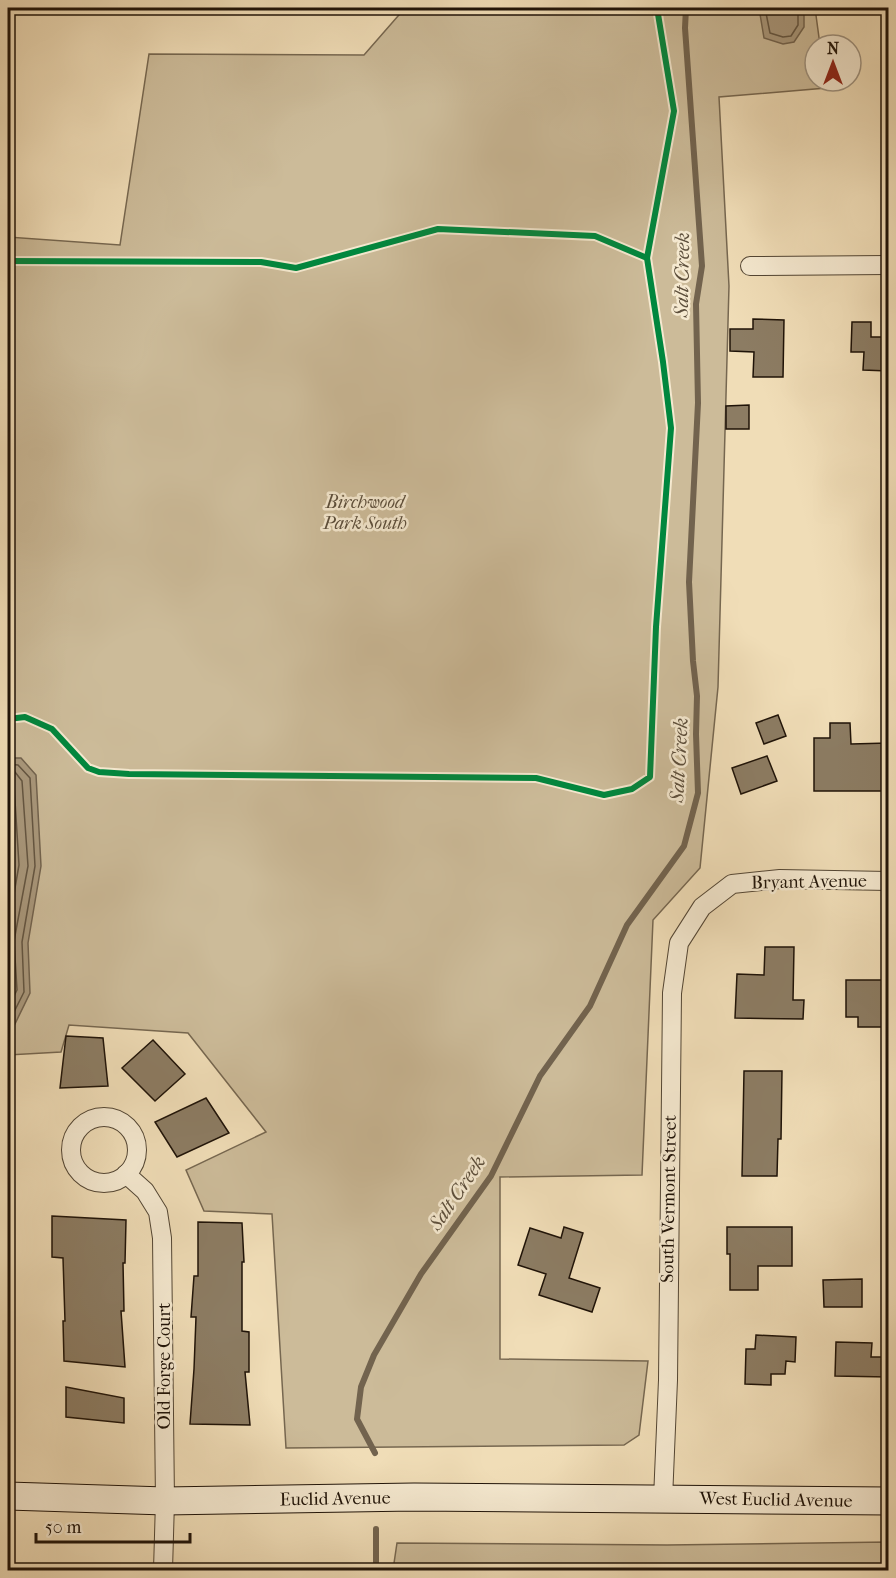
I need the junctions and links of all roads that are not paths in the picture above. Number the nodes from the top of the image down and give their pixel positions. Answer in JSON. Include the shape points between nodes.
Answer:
{"nodes":[{"id":1,"x":888,"y":265,"type":"edge"},
{"id":2,"x":750,"y":266,"type":"dead end"},
{"id":3,"x":888,"y":881,"type":"edge"},
{"id":4,"x":702,"y":907,"type":"joint"},
{"id":5,"x":126,"y":1174,"type":"dead end"},
{"id":6,"x":8,"y":1496,"type":"edge"},
{"id":7,"x":663,"y":1499,"type":"junction"},
{"id":8,"x":165,"y":1501,"type":"junction"},
{"id":9,"x":888,"y":1501,"type":"edge"},
{"id":10,"x":163,"y":1570,"type":"edge"}],
"edges":[{"from":1,"to":2,"type":"street"},
{"from":3,"to":4,"type":"street","name":"Bryant Avenue","via":[[780,879],[732,884]]},
{"from":4,"to":7,"type":"street","name":"South Vermont Street","via":[[679,943],[672,993]]},
{"from":5,"to":8,"type":"street","name":"Old Forge Court","via":[[145,1191],[158,1212],[162,1238]]},
{"from":6,"to":8,"type":"main road","name":"Euclid Avenue"},
{"from":7,"to":8,"type":"main road","name":"Euclid Avenue"},
{"from":7,"to":9,"type":"main road","name":"West Euclid Avenue"},
{"from":8,"to":10,"type":"street","name":"Old Forge Court"}]}
